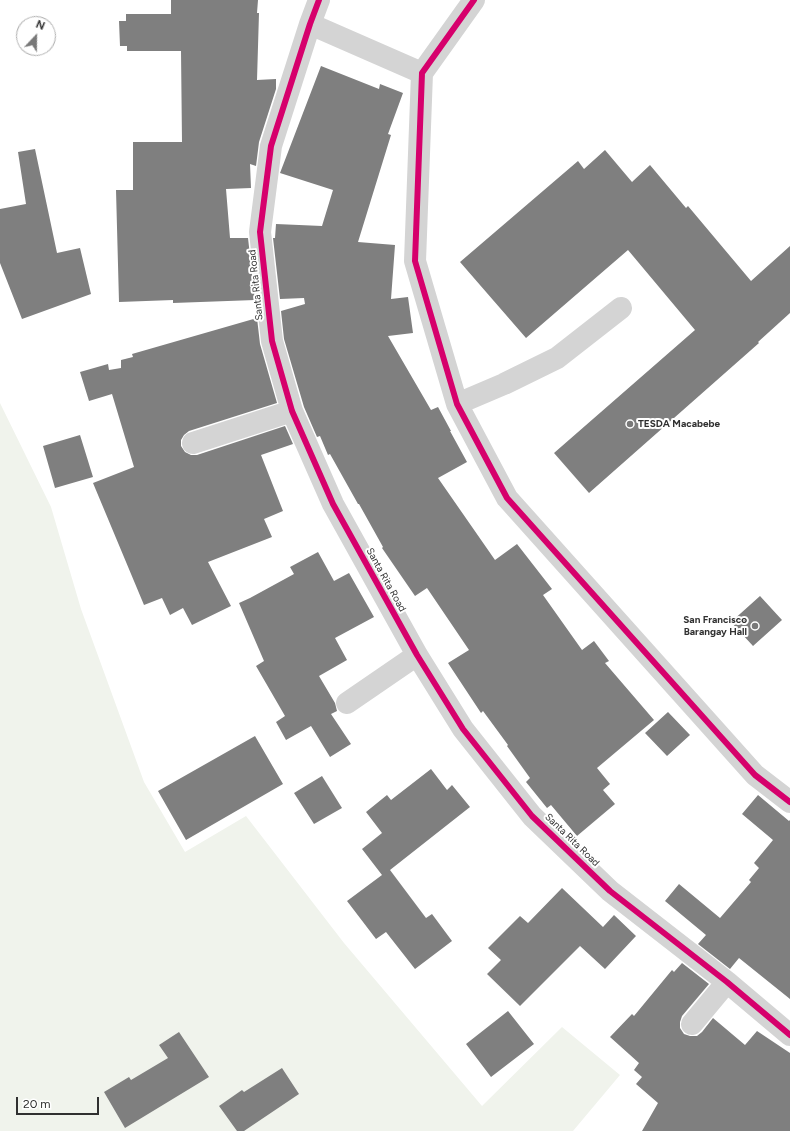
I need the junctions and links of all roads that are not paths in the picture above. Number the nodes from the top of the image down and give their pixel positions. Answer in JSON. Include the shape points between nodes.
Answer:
{"nodes":[{"id":1,"x":319,"y":0,"type":"edge"},
{"id":2,"x":474,"y":0,"type":"edge"},
{"id":3,"x":310,"y":24,"type":"junction"},
{"id":4,"x":422,"y":73,"type":"junction"},
{"id":5,"x":621,"y":308,"type":"dead end"},
{"id":6,"x":457,"y":404,"type":"junction"},
{"id":7,"x":292,"y":411,"type":"junction"},
{"id":8,"x":193,"y":443,"type":"dead end"},
{"id":9,"x":417,"y":655,"type":"junction"},
{"id":10,"x":347,"y":703,"type":"dead end"},
{"id":11,"x":790,"y":802,"type":"edge"},
{"id":12,"x":727,"y":982,"type":"junction"},
{"id":13,"x":692,"y":1024,"type":"dead end"},
{"id":14,"x":790,"y":1035,"type":"edge"}],
"edges":[{"from":1,"to":3,"type":"street","name":"Santa Rita Road"},
{"from":2,"to":4,"type":"street"},
{"from":3,"to":4,"type":"street"},
{"from":3,"to":7,"type":"street","name":"Santa Rita Road","via":[[271,146],[260,232],[272,341]]},
{"from":4,"to":6,"type":"street","via":[[415,261]]},
{"from":5,"to":6,"type":"street","via":[[557,358]]},
{"from":6,"to":11,"type":"street","via":[[507,498],[755,775]]},
{"from":7,"to":8,"type":"street"},
{"from":7,"to":9,"type":"street","name":"Santa Rita Road","via":[[333,504]]},
{"from":9,"to":10,"type":"street"},
{"from":9,"to":12,"type":"street","name":"Santa Rita Road","via":[[464,730],[532,816],[610,891]]},
{"from":12,"to":13,"type":"street"},
{"from":12,"to":14,"type":"street","name":"Santa Rita Road"}]}
